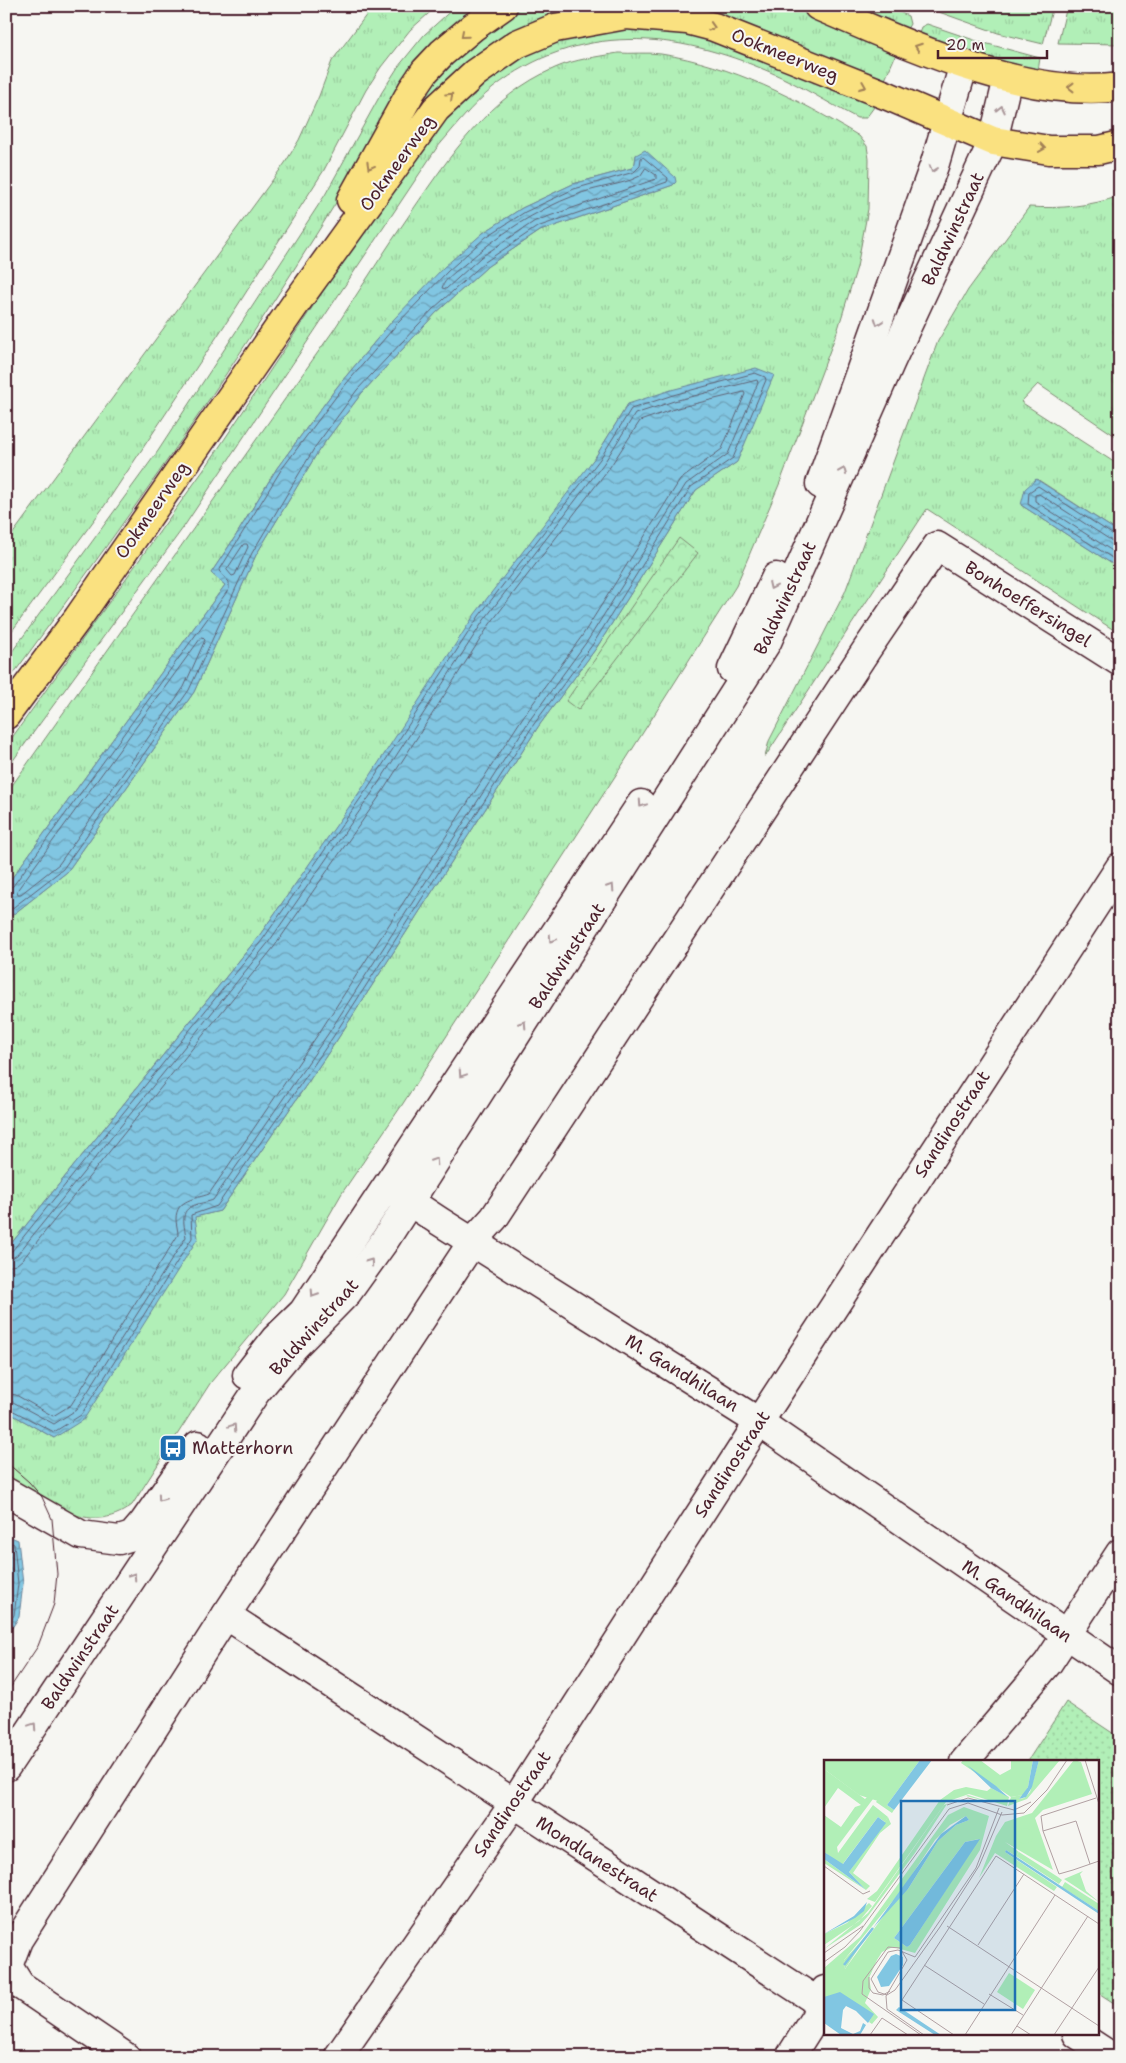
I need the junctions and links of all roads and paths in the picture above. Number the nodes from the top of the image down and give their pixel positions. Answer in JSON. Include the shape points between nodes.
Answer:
{"nodes":[{"id":1,"x":503,"y":6,"type":"edge"},
{"id":2,"x":818,"y":6,"type":"edge"},
{"id":3,"x":964,"y":64,"type":"junction"},
{"id":4,"x":1008,"y":78,"type":"junction"},
{"id":5,"x":1120,"y":87,"type":"edge"},
{"id":6,"x":948,"y":122,"type":"junction"},
{"id":7,"x":993,"y":141,"type":"junction"},
{"id":8,"x":1120,"y":146,"type":"edge"},
{"id":9,"x":296,"y":303,"type":"junction"},
{"id":10,"x":1120,"y":662,"type":"edge"},
{"id":11,"x":6,"y":716,"type":"edge"},
{"id":12,"x":1120,"y":867,"type":"edge"},
{"id":13,"x":388,"y":1186,"type":"junction"},
{"id":14,"x":410,"y":1202,"type":"junction"},
{"id":15,"x":473,"y":1241,"type":"junction"},
{"id":16,"x":759,"y":1422,"type":"junction"},
{"id":17,"x":6,"y":1492,"type":"edge"},
{"id":18,"x":1120,"y":1554,"type":"edge"},
{"id":19,"x":226,"y":1615,"type":"junction"},
{"id":20,"x":1067,"y":1636,"type":"junction"},
{"id":21,"x":1120,"y":1671,"type":"edge"},
{"id":22,"x":966,"y":1760,"type":"edge"},
{"id":23,"x":6,"y":1767,"type":"edge"},
{"id":24,"x":513,"y":1805,"type":"junction"},
{"id":25,"x":821,"y":1996,"type":"edge"},
{"id":26,"x":1080,"y":2036,"type":"edge"},
{"id":27,"x":126,"y":2057,"type":"edge"},
{"id":28,"x":338,"y":2057,"type":"edge"},
{"id":29,"x":790,"y":2057,"type":"edge"},
{"id":30,"x":1112,"y":2057,"type":"edge"}],
"edges":[{"from":1,"to":9,"type":"main road","name":"Ookmeerweg","one_way":true,"via":[[473,27],[425,71]]},
{"from":3,"to":2,"type":"main road","one_way":true},
{"from":3,"to":4,"type":"main road"},
{"from":3,"to":6,"type":"street","name":"Baldwinstraat"},
{"from":5,"to":4,"type":"main road","one_way":true,"via":[[1056,87]]},
{"from":7,"to":4,"type":"street","name":"Baldwinstraat","one_way":true},
{"from":6,"to":7,"type":"main road","name":"Ookmeerweg"},
{"from":9,"to":6,"type":"main road","name":"Ookmeerweg","one_way":true,"via":[[436,109],[474,73],[518,44],[554,28],[626,15],[687,20],[723,31]]},
{"from":6,"to":13,"type":"street","name":"Baldwinstraat","one_way":true,"via":[[820,484],[737,661]]},
{"from":7,"to":8,"type":"main road","name":"Ookmeerweg","one_way":true,"via":[[1049,150],[1099,150]]},
{"from":14,"to":7,"type":"street","name":"Baldwinstraat","one_way":true,"via":[[768,642],[891,361]]},
{"from":9,"to":11,"type":"main road","name":"Ookmeerweg","via":[[78,618]]},
{"from":10,"to":15,"type":"street","name":"Bonhoeffersingel","via":[[937,546],[494,1218]]},
{"from":12,"to":16,"type":"street","name":"Sandinostraat"},
{"from":13,"to":14,"type":"street","name":"M. Gandhilaan"},
{"from":13,"to":17,"type":"street","name":"Baldwinstraat","one_way":true,"via":[[303,1312],[275,1339],[242,1380],[132,1536],[119,1540],[81,1535]]},
{"from":14,"to":15,"type":"street","name":"M. Gandhilaan"},
{"from":23,"to":14,"type":"street","name":"Baldwinstraat","one_way":true,"via":[[256,1392],[294,1347],[347,1294]]},
{"from":15,"to":16,"type":"street","name":"M. Gandhilaan"},
{"from":15,"to":19,"type":"street"},
{"from":16,"to":20,"type":"street","name":"M. Gandhilaan"},
{"from":16,"to":24,"type":"street","name":"Sandinostraat"},
{"from":18,"to":20,"type":"street"},
{"from":19,"to":24,"type":"street","name":"Mondlanestraat"},
{"from":19,"to":27,"type":"street","via":[[18,1940],[8,1966],[20,1986]]},
{"from":20,"to":21,"type":"street","name":"M. Gandhilaan"},
{"from":20,"to":22,"type":"street"},
{"from":24,"to":25,"type":"street","name":"Mondlanestraat"},
{"from":24,"to":28,"type":"street","name":"Sandinostraat"},
{"from":25,"to":29,"type":"street","via":[[816,2016]]},
{"from":26,"to":30,"type":"street"}]}
